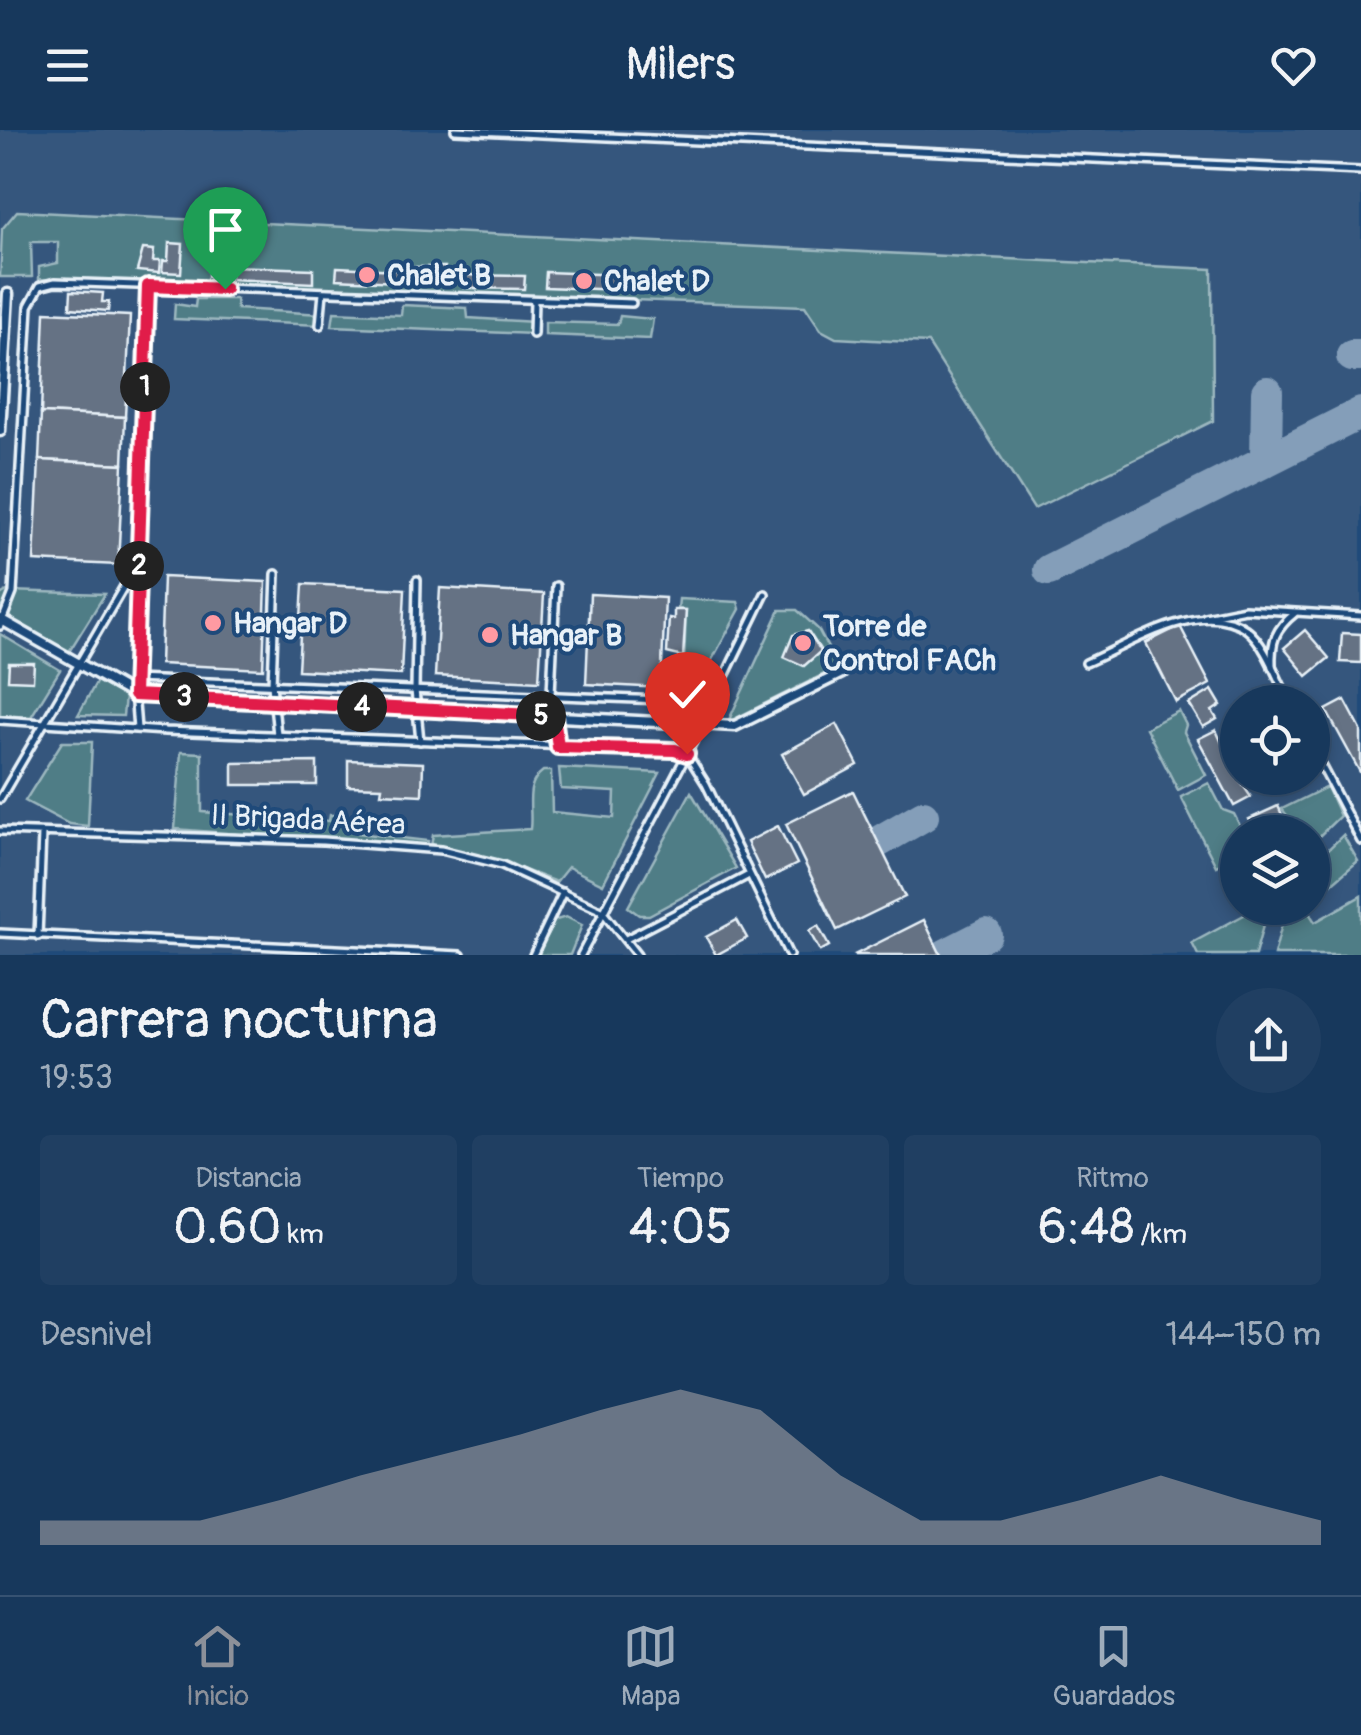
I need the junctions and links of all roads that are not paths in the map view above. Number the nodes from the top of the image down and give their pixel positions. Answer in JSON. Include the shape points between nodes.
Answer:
{"nodes":[{"id":1,"x":455,"y":130,"type":"edge"},
{"id":2,"x":1361,"y":171,"type":"edge"},
{"id":3,"x":148,"y":286,"type":"junction"},
{"id":4,"x":323,"y":293,"type":"junction"},
{"id":5,"x":8,"y":294,"type":"dead end"},
{"id":6,"x":534,"y":301,"type":"junction"},
{"id":7,"x":632,"y":302,"type":"dead end"},
{"id":8,"x":320,"y":325,"type":"dead end"},
{"id":9,"x":534,"y":334,"type":"dead end"},
{"id":10,"x":0,"y":432,"type":"edge"},
{"id":11,"x":140,"y":559,"type":"junction"},
{"id":12,"x":276,"y":574,"type":"dead end"},
{"id":13,"x":418,"y":580,"type":"dead end"},
{"id":14,"x":556,"y":586,"type":"dead end"},
{"id":15,"x":765,"y":594,"type":"dead end"},
{"id":16,"x":1295,"y":613,"type":"junction"},
{"id":17,"x":1361,"y":616,"type":"edge"},
{"id":18,"x":1197,"y":618,"type":"junction"},
{"id":19,"x":1,"y":622,"type":"edge"},
{"id":20,"x":80,"y":664,"type":"junction"},
{"id":21,"x":1086,"y":664,"type":"dead end"},
{"id":22,"x":1272,"y":670,"type":"junction"},
{"id":23,"x":842,"y":673,"type":"dead end"},
{"id":24,"x":133,"y":679,"type":"junction"},
{"id":25,"x":272,"y":684,"type":"junction"},
{"id":26,"x":1280,"y":685,"type":"edge"},
{"id":27,"x":415,"y":690,"type":"junction"},
{"id":28,"x":551,"y":694,"type":"junction"},
{"id":29,"x":134,"y":695,"type":"junction"},
{"id":30,"x":274,"y":702,"type":"junction"},
{"id":31,"x":712,"y":702,"type":"junction"},
{"id":32,"x":417,"y":710,"type":"junction"},
{"id":33,"x":554,"y":716,"type":"junction"},
{"id":34,"x":0,"y":720,"type":"edge"},
{"id":35,"x":47,"y":723,"type":"junction"},
{"id":36,"x":701,"y":724,"type":"junction"},
{"id":37,"x":137,"y":729,"type":"junction"},
{"id":38,"x":277,"y":735,"type":"junction"},
{"id":39,"x":420,"y":740,"type":"junction"},
{"id":40,"x":558,"y":747,"type":"junction"},
{"id":41,"x":687,"y":754,"type":"junction"},
{"id":42,"x":1330,"y":782,"type":"edge"},
{"id":43,"x":0,"y":799,"type":"edge"},
{"id":44,"x":0,"y":832,"type":"edge"},
{"id":45,"x":42,"y":832,"type":"junction"},
{"id":46,"x":1361,"y":840,"type":"edge"},
{"id":47,"x":748,"y":876,"type":"junction"},
{"id":48,"x":564,"y":892,"type":"junction"},
{"id":49,"x":602,"y":910,"type":"junction"},
{"id":50,"x":0,"y":933,"type":"edge"},
{"id":51,"x":38,"y":936,"type":"junction"},
{"id":52,"x":626,"y":939,"type":"junction"},
{"id":53,"x":460,"y":955,"type":"edge"},
{"id":54,"x":533,"y":955,"type":"edge"},
{"id":55,"x":581,"y":955,"type":"edge"},
{"id":56,"x":637,"y":955,"type":"edge"},
{"id":57,"x":790,"y":955,"type":"edge"}],
"edges":[{"from":1,"to":2,"type":"lane"},
{"from":3,"to":4,"type":"lane"},
{"from":3,"to":11,"type":"lane"},
{"from":3,"to":19,"type":"lane","via":[[55,282],[40,286],[30,306],[13,594]]},
{"from":4,"to":6,"type":"lane"},
{"from":4,"to":8,"type":"lane"},
{"from":5,"to":10,"type":"street"},
{"from":6,"to":7,"type":"lane"},
{"from":6,"to":9,"type":"lane"},
{"from":11,"to":20,"type":"lane"},
{"from":11,"to":24,"type":"lane"},
{"from":12,"to":25,"type":"lane"},
{"from":13,"to":27,"type":"lane"},
{"from":14,"to":28,"type":"lane"},
{"from":15,"to":31,"type":"lane"},
{"from":16,"to":17,"type":"lane"},
{"from":16,"to":18,"type":"lane","via":[[1245,610]]},
{"from":16,"to":22,"type":"lane","via":[[1276,630]]},
{"from":18,"to":21,"type":"lane"},
{"from":18,"to":22,"type":"lane","via":[[1247,630]]},
{"from":19,"to":20,"type":"street"},
{"from":20,"to":29,"type":"street"},
{"from":20,"to":35,"type":"lane"},
{"from":22,"to":26,"type":"lane"},
{"from":23,"to":36,"type":"street","via":[[735,726]]},
{"from":24,"to":25,"type":"lane"},
{"from":24,"to":29,"type":"lane"},
{"from":25,"to":27,"type":"lane"},
{"from":25,"to":30,"type":"lane"},
{"from":27,"to":28,"type":"lane"},
{"from":27,"to":32,"type":"lane"},
{"from":28,"to":31,"type":"lane"},
{"from":28,"to":33,"type":"lane"},
{"from":29,"to":30,"type":"street"},
{"from":29,"to":37,"type":"lane"},
{"from":30,"to":32,"type":"street"},
{"from":30,"to":38,"type":"lane"},
{"from":31,"to":36,"type":"lane"},
{"from":32,"to":33,"type":"street"},
{"from":32,"to":39,"type":"lane"},
{"from":33,"to":36,"type":"street"},
{"from":33,"to":40,"type":"lane"},
{"from":34,"to":35,"type":"lane"},
{"from":35,"to":37,"type":"lane"},
{"from":35,"to":43,"type":"lane"},
{"from":36,"to":41,"type":"lane"},
{"from":37,"to":38,"type":"lane"},
{"from":38,"to":39,"type":"lane"},
{"from":39,"to":40,"type":"lane"},
{"from":40,"to":41,"type":"lane"},
{"from":41,"to":47,"type":"lane"},
{"from":41,"to":49,"type":"lane"},
{"from":42,"to":46,"type":"lane"},
{"from":44,"to":45,"type":"lane","name":"II Brigada Aérea"},
{"from":45,"to":48,"type":"lane","name":"II Brigada Aérea","via":[[441,850]]},
{"from":45,"to":51,"type":"lane"},
{"from":47,"to":52,"type":"lane"},
{"from":47,"to":57,"type":"lane"},
{"from":48,"to":49,"type":"lane","name":"II Brigada Aérea"},
{"from":48,"to":54,"type":"lane"},
{"from":49,"to":52,"type":"lane","name":"II Brigada Aérea"},
{"from":49,"to":55,"type":"lane"},
{"from":50,"to":51,"type":"lane"},
{"from":51,"to":53,"type":"lane"},
{"from":52,"to":56,"type":"lane","name":"II Brigada Aérea"}]}
